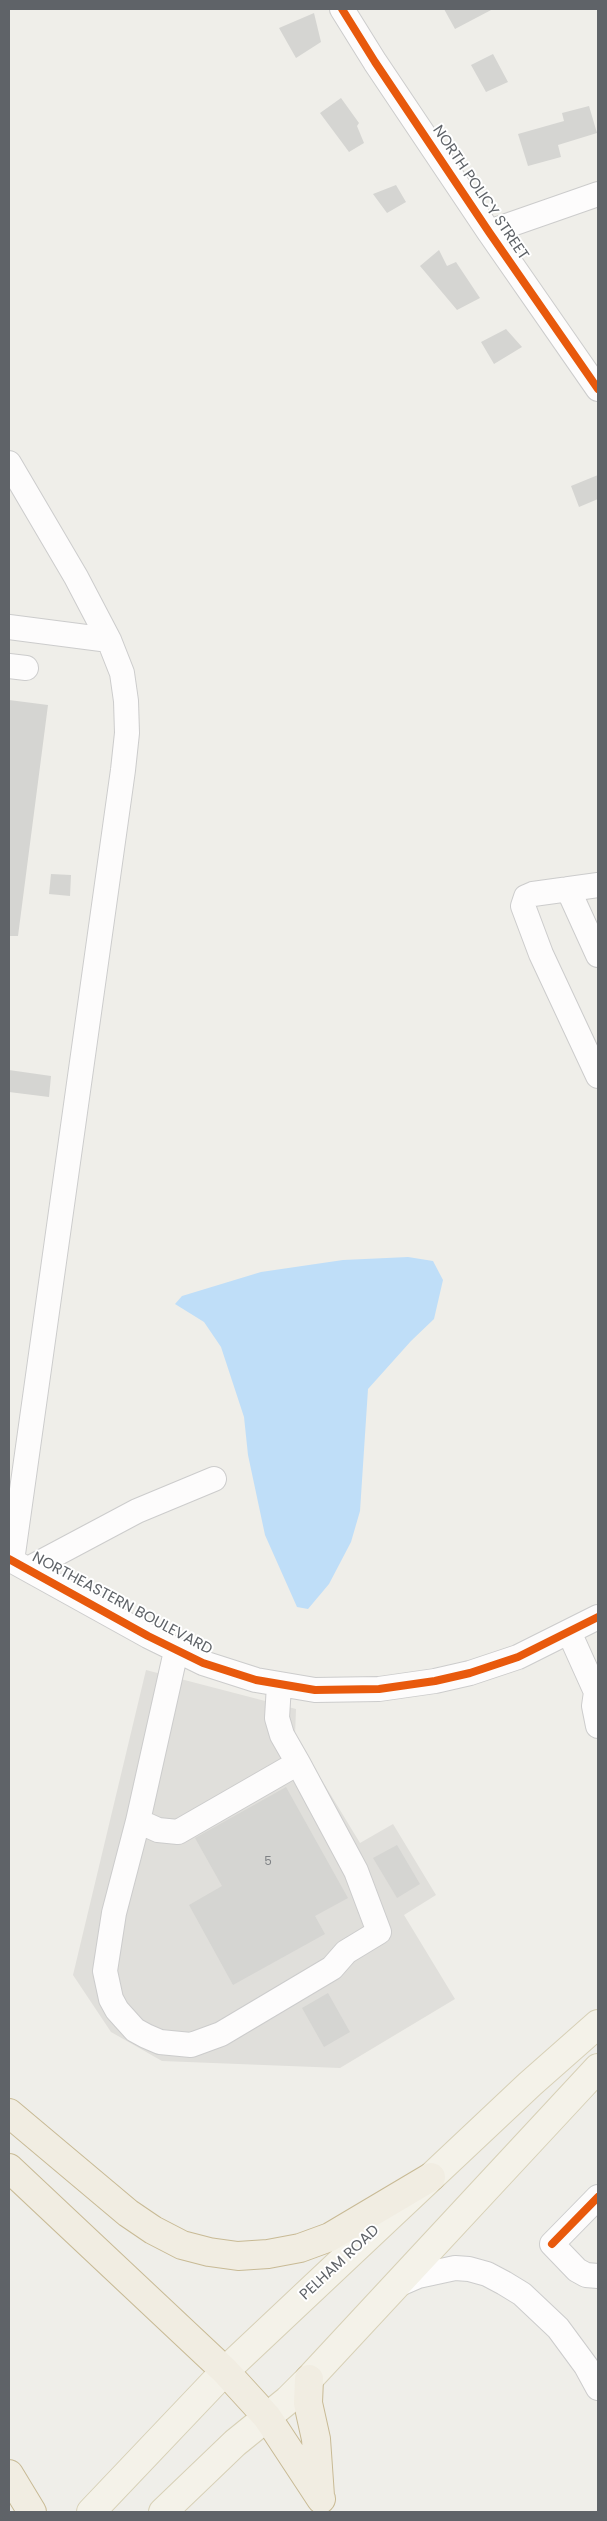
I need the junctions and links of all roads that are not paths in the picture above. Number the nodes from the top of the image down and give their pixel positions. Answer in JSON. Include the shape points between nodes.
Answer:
{"nodes":[{"id":1,"x":342,"y":9,"type":"edge"},
{"id":2,"x":598,"y":194,"type":"edge"},
{"id":3,"x":489,"y":232,"type":"junction"},
{"id":4,"x":598,"y":389,"type":"edge"},
{"id":5,"x":9,"y":463,"type":"edge"},
{"id":6,"x":9,"y":627,"type":"edge"},
{"id":7,"x":109,"y":640,"type":"junction"},
{"id":8,"x":598,"y":885,"type":"edge"},
{"id":9,"x":568,"y":889,"type":"junction"},
{"id":10,"x":598,"y":954,"type":"edge"},
{"id":11,"x":598,"y":1076,"type":"edge"},
{"id":12,"x":214,"y":1479,"type":"dead end"},
{"id":13,"x":16,"y":1563,"type":"edge"},
{"id":14,"x":598,"y":1617,"type":"edge"},
{"id":15,"x":569,"y":1632,"type":"junction"},
{"id":16,"x":176,"y":1651,"type":"junction"},
{"id":17,"x":279,"y":1685,"type":"junction"},
{"id":18,"x":597,"y":1691,"type":"edge"},
{"id":19,"x":598,"y":1726,"type":"edge"},
{"id":20,"x":298,"y":1763,"type":"junction"},
{"id":21,"x":138,"y":1821,"type":"junction"},
{"id":22,"x":598,"y":2024,"type":"edge"},
{"id":23,"x":598,"y":2068,"type":"edge"},
{"id":24,"x":9,"y":2113,"type":"edge"},
{"id":25,"x":9,"y":2168,"type":"edge"},
{"id":26,"x":431,"y":2178,"type":"junction"},
{"id":27,"x":598,"y":2197,"type":"edge"},
{"id":28,"x":598,"y":2276,"type":"edge"},
{"id":29,"x":394,"y":2286,"type":"junction"},
{"id":30,"x":225,"y":2371,"type":"junction"},
{"id":31,"x":309,"y":2378,"type":"junction"},
{"id":32,"x":598,"y":2388,"type":"edge"},
{"id":33,"x":267,"y":2417,"type":"junction"},
{"id":34,"x":9,"y":2474,"type":"edge"},
{"id":35,"x":322,"y":2506,"type":"edge"},
{"id":36,"x":32,"y":2512,"type":"edge"},
{"id":37,"x":91,"y":2512,"type":"edge"},
{"id":38,"x":163,"y":2512,"type":"edge"}],
"edges":[{"from":1,"to":3,"type":"street","name":"NORTH POLICY STREET"},
{"from":2,"to":3,"type":"street"},
{"from":3,"to":4,"type":"street","name":"NORTH POLICY STREET"},
{"from":5,"to":7,"type":"street"},
{"from":6,"to":7,"type":"street"},
{"from":7,"to":13,"type":"street","via":[[122,673],[126,701],[124,770]]},
{"from":8,"to":9,"type":"street"},
{"from":9,"to":10,"type":"street"},
{"from":9,"to":11,"type":"street","via":[[533,894],[526,897],[523,906],[541,954]]},
{"from":12,"to":13,"type":"street"},
{"from":13,"to":16,"type":"street","name":"NORTHEASTERN BOULEVARD"},
{"from":14,"to":15,"type":"street","name":"NORTHEASTERN BOULEVARD"},
{"from":15,"to":17,"type":"street","name":"NORTHEASTERN BOULEVARD","via":[[518,1657],[435,1681],[349,1690]]},
{"from":15,"to":18,"type":"street"},
{"from":16,"to":17,"type":"street","name":"NORTHEASTERN BOULEVARD","via":[[227,1672]]},
{"from":16,"to":21,"type":"street"},
{"from":17,"to":20,"type":"street","via":[[277,1718],[282,1735]]},
{"from":18,"to":19,"type":"street","via":[[594,1706]]},
{"from":20,"to":21,"type":"street","via":[[178,1832],[163,1831]]},
{"from":20,"to":21,"type":"street","via":[[356,1871],[379,1932],[346,1952],[332,1968],[206,2041],[175,2045],[146,2036],[126,2021],[111,1999],[105,1971],[106,1955]]},
{"from":22,"to":26,"type":"main road","name":"PELHAM ROAD"},
{"from":23,"to":29,"type":"main road"},
{"from":24,"to":26,"type":"highway","via":[[152,2230],[182,2245],[209,2252],[268,2254],[330,2238]]},
{"from":25,"to":30,"type":"highway"},
{"from":26,"to":30,"type":"main road","name":"PELHAM ROAD"},
{"from":27,"to":28,"type":"street","via":[[552,2244],[577,2270]]},
{"from":29,"to":31,"type":"main road"},
{"from":29,"to":32,"type":"street","via":[[418,2276],[454,2268],[470,2269],[496,2278],[522,2294],[558,2328],[582,2359]]},
{"from":30,"to":33,"type":"highway"},
{"from":30,"to":37,"type":"main road","name":"PELHAM ROAD"},
{"from":31,"to":33,"type":"main road"},
{"from":31,"to":35,"type":"highway","via":[[308,2403],[316,2439]]},
{"from":33,"to":35,"type":"highway"},
{"from":33,"to":38,"type":"main road"},
{"from":34,"to":36,"type":"highway"}]}
